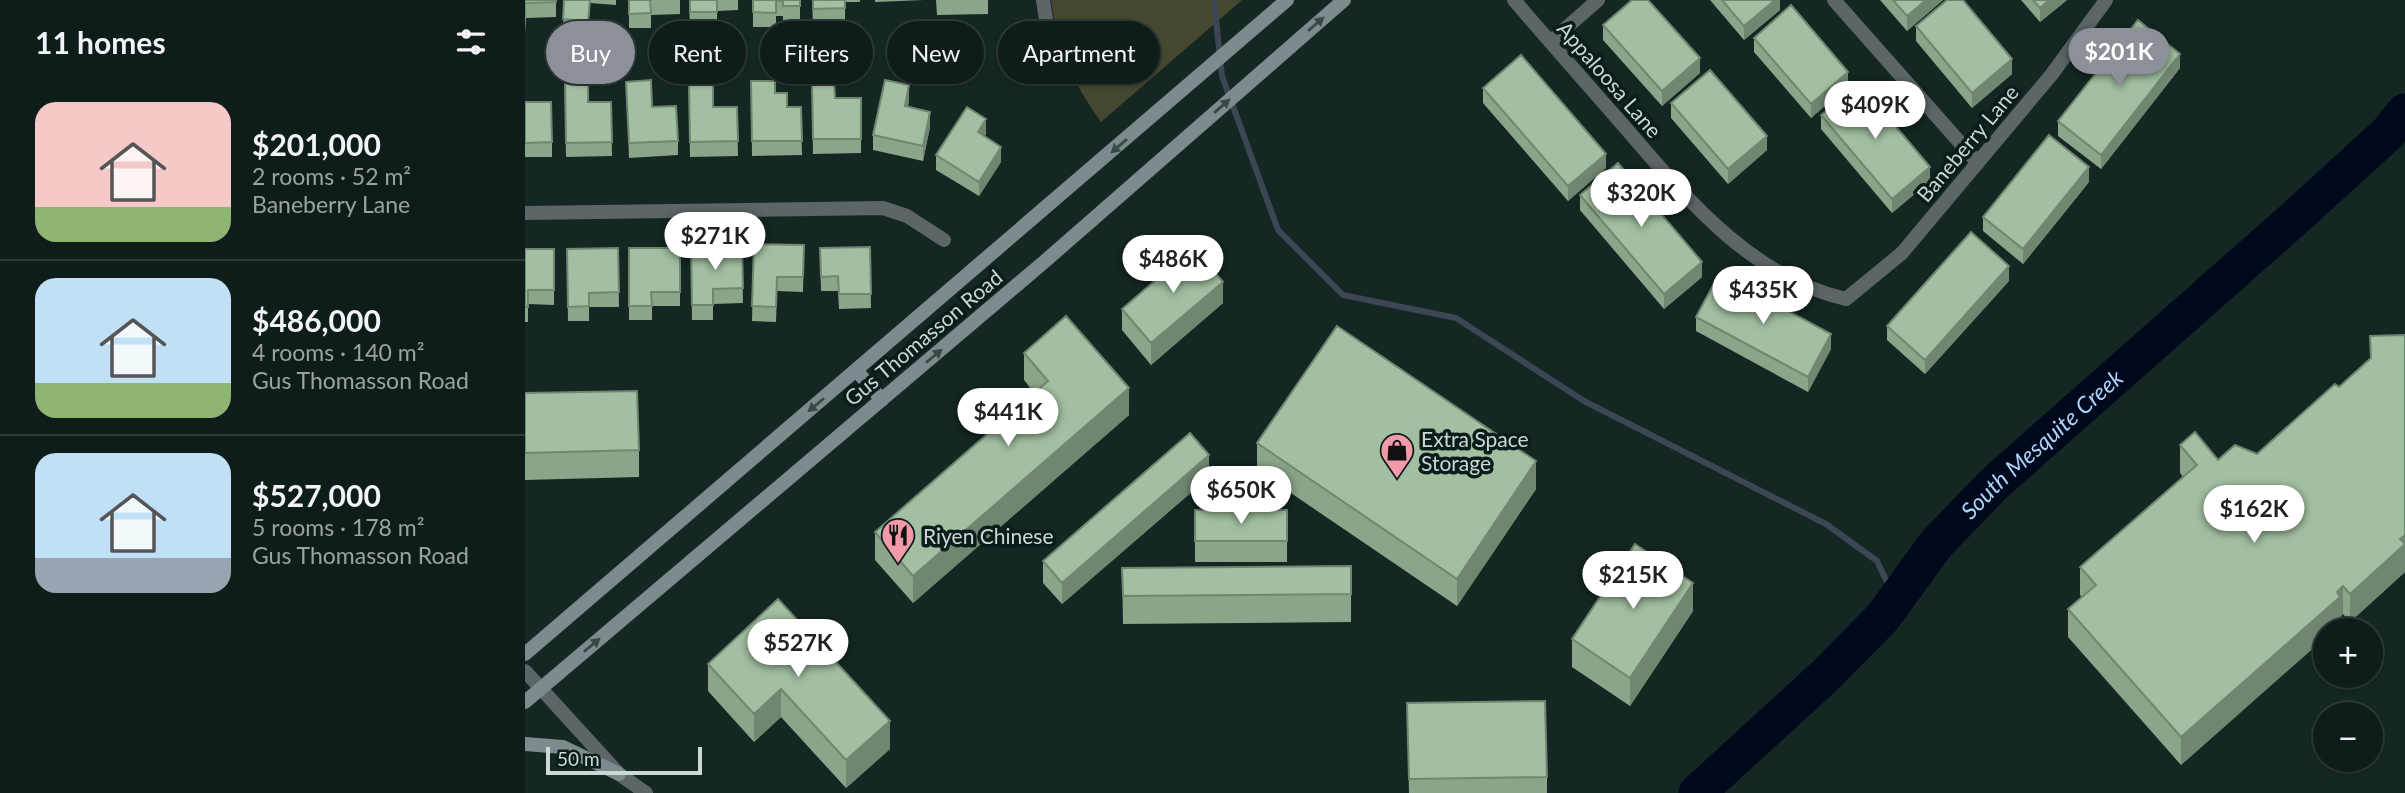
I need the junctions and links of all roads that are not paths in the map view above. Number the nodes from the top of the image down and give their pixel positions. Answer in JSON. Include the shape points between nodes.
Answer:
{"nodes":[{"id":1,"x":1043,"y":0,"type":"edge"},
{"id":2,"x":1287,"y":0,"type":"edge"},
{"id":3,"x":1344,"y":0,"type":"edge"},
{"id":4,"x":1514,"y":0,"type":"edge"},
{"id":5,"x":1598,"y":0,"type":"edge"},
{"id":6,"x":1834,"y":0,"type":"edge"},
{"id":7,"x":2106,"y":0,"type":"edge"},
{"id":8,"x":1046,"y":21,"type":"edge"},
{"id":9,"x":1550,"y":42,"type":"junction"},
{"id":10,"x":1978,"y":163,"type":"junction"},
{"id":11,"x":525,"y":213,"type":"edge"},
{"id":12,"x":944,"y":240,"type":"dead end"},
{"id":13,"x":1846,"y":299,"type":"joint"},
{"id":14,"x":856,"y":370,"type":"junction"},
{"id":15,"x":882,"y":400,"type":"junction"},
{"id":16,"x":525,"y":654,"type":"edge"},
{"id":17,"x":525,"y":671,"type":"edge"},
{"id":18,"x":540,"y":689,"type":"junction"},
{"id":19,"x":525,"y":702,"type":"edge"},
{"id":20,"x":525,"y":744,"type":"edge"},
{"id":21,"x":619,"y":774,"type":"junction"},
{"id":22,"x":646,"y":793,"type":"edge"}],
"edges":[{"from":1,"to":8,"type":"street"},
{"from":2,"to":14,"type":"main road","name":"Gus Thomasson Road","one_way":true},
{"from":15,"to":3,"type":"main road","name":"Gus Thomasson Road","one_way":true},
{"from":4,"to":9,"type":"street","name":"Appaloosa Lane"},
{"from":5,"to":9,"type":"street"},
{"from":6,"to":10,"type":"street"},
{"from":7,"to":10,"type":"street","name":"Baneberry Lane"},
{"from":9,"to":13,"type":"street","name":"Appaloosa Lane","via":[[1692,205],[1741,248],[1817,292]]},
{"from":10,"to":13,"type":"street","name":"Baneberry Lane","via":[[1902,253]]},
{"from":11,"to":12,"type":"street","via":[[883,208],[907,216]]},
{"from":14,"to":15,"type":"main road"},
{"from":14,"to":16,"type":"main road","name":"Gus Thomasson Road","one_way":true},
{"from":18,"to":15,"type":"main road","name":"Gus Thomasson Road","one_way":true},
{"from":17,"to":18,"type":"street"},
{"from":18,"to":19,"type":"main road","name":"Gus Thomasson Road"},
{"from":18,"to":21,"type":"street"},
{"from":20,"to":21,"type":"main road","via":[[562,747]]},
{"from":21,"to":22,"type":"street"}]}
